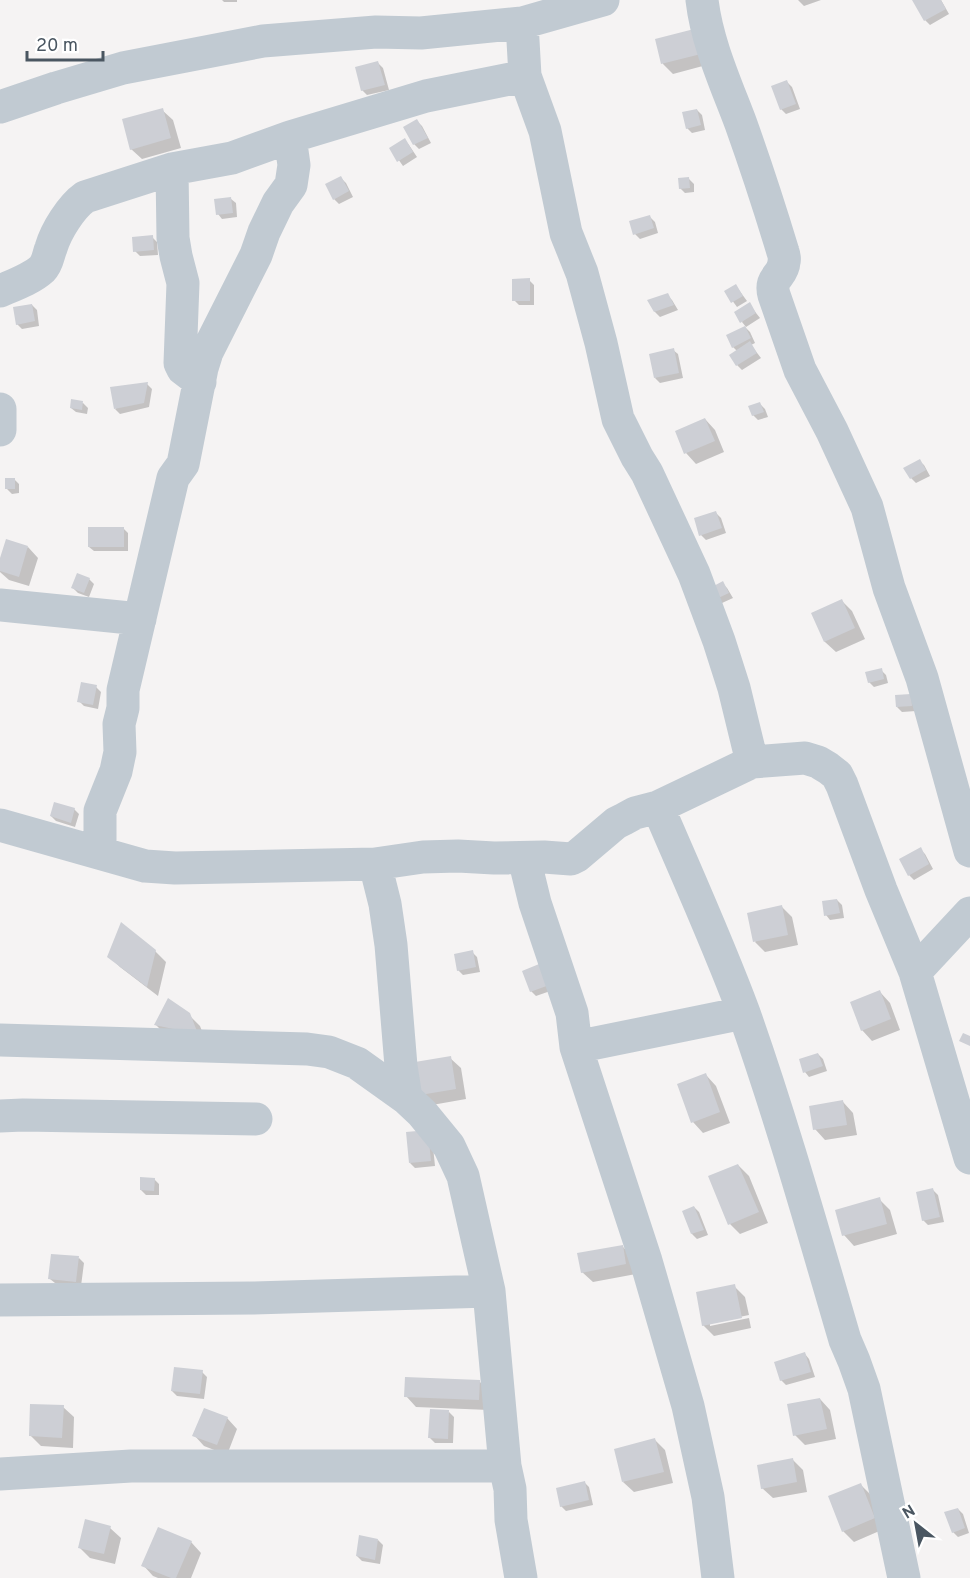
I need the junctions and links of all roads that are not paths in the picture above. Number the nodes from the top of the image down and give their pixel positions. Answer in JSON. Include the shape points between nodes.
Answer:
{"nodes":[{"id":1,"x":603,"y":0,"type":"edge"},
{"id":2,"x":702,"y":0,"type":"edge"},
{"id":3,"x":522,"y":24,"type":"junction"},
{"id":4,"x":525,"y":76,"type":"junction"},
{"id":5,"x":0,"y":107,"type":"edge"},
{"id":6,"x":290,"y":137,"type":"junction"},
{"id":7,"x":172,"y":169,"type":"junction"},
{"id":8,"x":0,"y":291,"type":"edge"},
{"id":9,"x":200,"y":381,"type":"junction"},
{"id":10,"x":0,"y":409,"type":"edge"},
{"id":11,"x":0,"y":430,"type":"edge"},
{"id":12,"x":1,"y":608,"type":"edge"},
{"id":13,"x":140,"y":620,"type":"junction"},
{"id":14,"x":752,"y":762,"type":"junction"},
{"id":15,"x":658,"y":807,"type":"junction"},
{"id":16,"x":0,"y":825,"type":"edge"},
{"id":17,"x":970,"y":851,"type":"edge"},
{"id":18,"x":100,"y":853,"type":"junction"},
{"id":19,"x":524,"y":858,"type":"junction"},
{"id":20,"x":375,"y":864,"type":"junction"},
{"id":21,"x":970,"y":913,"type":"edge"},
{"id":22,"x":915,"y":972,"type":"junction"},
{"id":23,"x":743,"y":1013,"type":"junction"},
{"id":24,"x":0,"y":1040,"type":"edge"},
{"id":25,"x":576,"y":1047,"type":"junction"},
{"id":26,"x":406,"y":1098,"type":"junction"},
{"id":27,"x":0,"y":1116,"type":"edge"},
{"id":28,"x":256,"y":1119,"type":"dead end"},
{"id":29,"x":970,"y":1158,"type":"edge"},
{"id":30,"x":489,"y":1291,"type":"junction"},
{"id":31,"x":0,"y":1300,"type":"edge"},
{"id":32,"x":505,"y":1466,"type":"junction"},
{"id":33,"x":0,"y":1474,"type":"edge"},
{"id":34,"x":521,"y":1578,"type":"edge"},
{"id":35,"x":718,"y":1578,"type":"edge"},
{"id":36,"x":904,"y":1578,"type":"edge"}],
"edges":[{"from":1,"to":3,"type":"street"},
{"from":2,"to":17,"type":"street","via":[[714,53],[759,173],[783,252],[783,268],[772,287],[774,295],[800,370],[867,507],[889,588],[922,678]]},
{"from":3,"to":4,"type":"street"},
{"from":3,"to":5,"type":"street","via":[[263,41],[123,68]]},
{"from":4,"to":6,"type":"street","via":[[426,96]]},
{"from":4,"to":14,"type":"street","via":[[545,131],[566,233],[588,294],[618,419],[694,574],[734,688]]},
{"from":6,"to":7,"type":"street","via":[[232,158]]},
{"from":6,"to":9,"type":"street","via":[[294,165],[291,185],[278,203],[207,352]]},
{"from":7,"to":8,"type":"street","via":[[85,197],[70,211],[43,268]]},
{"from":7,"to":9,"type":"street","via":[[173,238],[183,283],[180,363]]},
{"from":9,"to":13,"type":"street","via":[[183,464],[173,478]]},
{"from":10,"to":11,"type":"street"},
{"from":12,"to":13,"type":"street"},
{"from":13,"to":18,"type":"street","via":[[123,690],[120,752],[100,812]]},
{"from":14,"to":15,"type":"street"},
{"from":14,"to":22,"type":"street","via":[[805,758],[837,775]]},
{"from":15,"to":19,"type":"street","via":[[624,819],[571,859]]},
{"from":15,"to":23,"type":"street"},
{"from":16,"to":18,"type":"street"},
{"from":18,"to":20,"type":"street","via":[[145,866],[175,868]]},
{"from":19,"to":20,"type":"street","via":[[423,857]]},
{"from":19,"to":25,"type":"street","via":[[572,1013]]},
{"from":20,"to":26,"type":"street","via":[[391,945]]},
{"from":21,"to":22,"type":"street"},
{"from":22,"to":29,"type":"street"},
{"from":23,"to":25,"type":"street"},
{"from":23,"to":36,"type":"street","via":[[845,1340],[864,1389]]},
{"from":24,"to":26,"type":"street","via":[[329,1052],[357,1063]]},
{"from":25,"to":35,"type":"street","via":[[646,1261],[688,1406],[708,1497]]},
{"from":26,"to":30,"type":"street","via":[[449,1146],[463,1176]]},
{"from":27,"to":28,"type":"street"},
{"from":30,"to":31,"type":"street"},
{"from":30,"to":32,"type":"street"},
{"from":32,"to":33,"type":"street","via":[[131,1466]]},
{"from":32,"to":34,"type":"street"}]}
